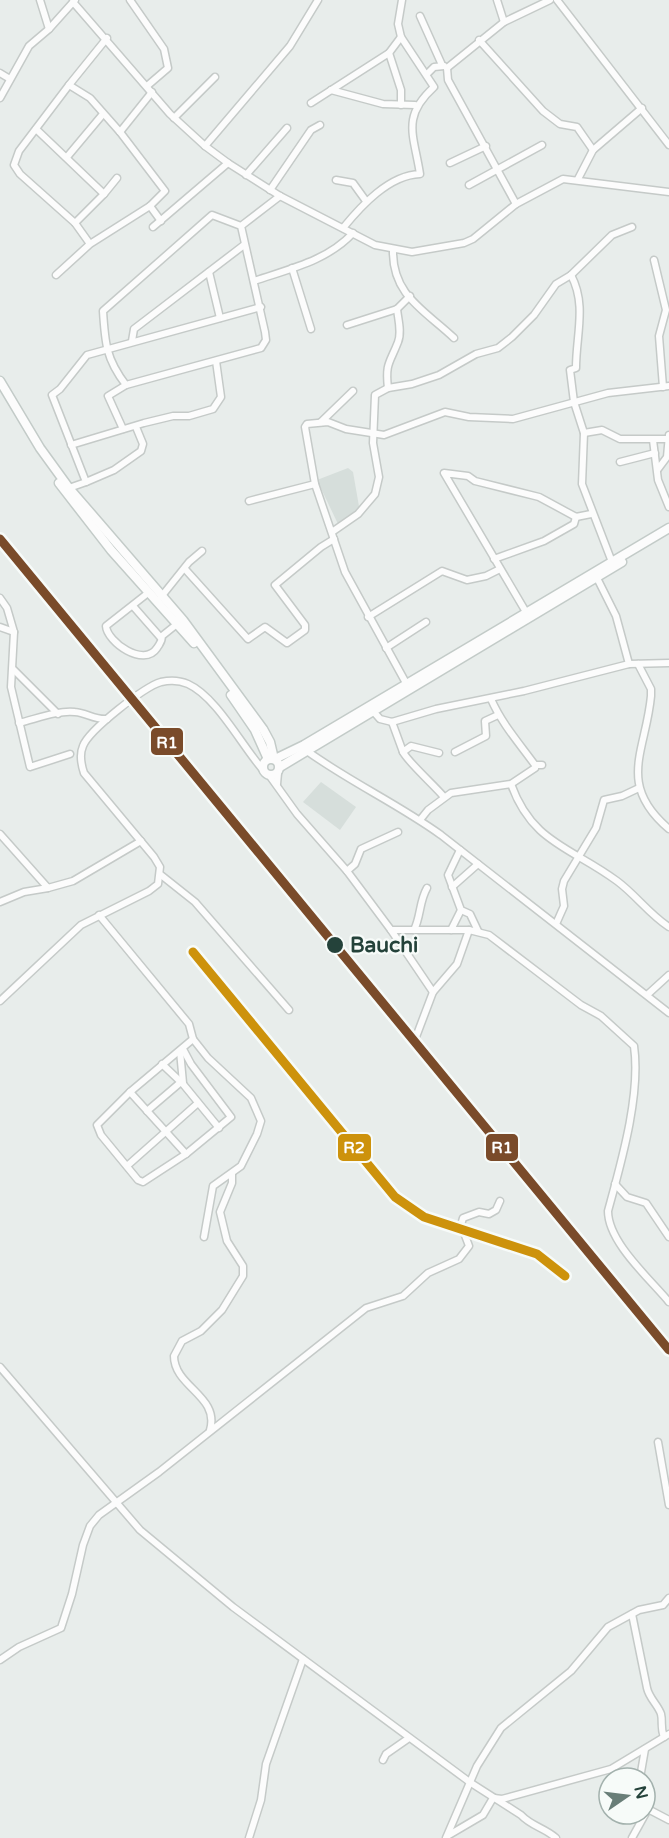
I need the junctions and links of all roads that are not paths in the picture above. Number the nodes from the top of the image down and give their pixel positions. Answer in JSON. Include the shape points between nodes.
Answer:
{"nodes":[{"id":1,"x":40,"y":0,"type":"edge"},
{"id":2,"x":130,"y":0,"type":"edge"},
{"id":3,"x":318,"y":0,"type":"edge"},
{"id":4,"x":402,"y":0,"type":"edge"},
{"id":5,"x":497,"y":0,"type":"edge"},
{"id":6,"x":550,"y":0,"type":"edge"},
{"id":7,"x":557,"y":0,"type":"edge"},
{"id":8,"x":74,"y":1,"type":"edge"},
{"id":9,"x":420,"y":16,"type":"dead end"},
{"id":10,"x":504,"y":22,"type":"junction"},
{"id":11,"x":49,"y":29,"type":"junction"},
{"id":12,"x":401,"y":37,"type":"junction"},
{"id":13,"x":107,"y":38,"type":"junction"},
{"id":14,"x":479,"y":40,"type":"junction"},
{"id":15,"x":389,"y":53,"type":"junction"},
{"id":16,"x":444,"y":66,"type":"junction"},
{"id":17,"x":0,"y":73,"type":"edge"},
{"id":18,"x":428,"y":73,"type":"junction"},
{"id":19,"x":215,"y":77,"type":"dead end"},
{"id":20,"x":10,"y":79,"type":"junction"},
{"id":21,"x":69,"y":85,"type":"junction"},
{"id":22,"x":147,"y":86,"type":"junction"},
{"id":23,"x":331,"y":90,"type":"junction"},
{"id":24,"x":152,"y":92,"type":"junction"},
{"id":25,"x":0,"y":98,"type":"edge"},
{"id":26,"x":311,"y":103,"type":"dead end"},
{"id":27,"x":401,"y":105,"type":"junction"},
{"id":28,"x":415,"y":105,"type":"junction"},
{"id":29,"x":642,"y":108,"type":"junction"},
{"id":30,"x":104,"y":114,"type":"junction"},
{"id":31,"x":174,"y":118,"type":"junction"},
{"id":32,"x":320,"y":125,"type":"dead end"},
{"id":33,"x":287,"y":128,"type":"dead end"},
{"id":34,"x":36,"y":129,"type":"junction"},
{"id":35,"x":120,"y":132,"type":"junction"},
{"id":36,"x":669,"y":143,"type":"edge"},
{"id":37,"x":543,"y":145,"type":"dead end"},
{"id":38,"x":206,"y":146,"type":"junction"},
{"id":39,"x":486,"y":146,"type":"junction"},
{"id":40,"x":593,"y":150,"type":"junction"},
{"id":41,"x":67,"y":157,"type":"junction"},
{"id":42,"x":228,"y":163,"type":"junction"},
{"id":43,"x":450,"y":163,"type":"dead end"},
{"id":44,"x":497,"y":170,"type":"junction"},
{"id":45,"x":428,"y":171,"type":"dead end"},
{"id":46,"x":420,"y":174,"type":"junction"},
{"id":47,"x":246,"y":175,"type":"junction"},
{"id":48,"x":117,"y":178,"type":"dead end"},
{"id":49,"x":578,"y":179,"type":"junction"},
{"id":50,"x":336,"y":180,"type":"dead end"},
{"id":51,"x":470,"y":185,"type":"dead end"},
{"id":52,"x":270,"y":190,"type":"junction"},
{"id":53,"x":669,"y":192,"type":"edge"},
{"id":54,"x":104,"y":194,"type":"junction"},
{"id":55,"x":280,"y":196,"type":"junction"},
{"id":56,"x":366,"y":201,"type":"junction"},
{"id":57,"x":516,"y":204,"type":"junction"},
{"id":58,"x":150,"y":206,"type":"junction"},
{"id":59,"x":160,"y":221,"type":"junction"},
{"id":60,"x":75,"y":223,"type":"junction"},
{"id":61,"x":241,"y":226,"type":"junction"},
{"id":62,"x":153,"y":227,"type":"dead end"},
{"id":63,"x":632,"y":227,"type":"dead end"},
{"id":64,"x":343,"y":228,"type":"junction"},
{"id":65,"x":353,"y":233,"type":"junction"},
{"id":66,"x":90,"y":244,"type":"junction"},
{"id":67,"x":244,"y":245,"type":"junction"},
{"id":68,"x":393,"y":250,"type":"junction"},
{"id":69,"x":654,"y":260,"type":"dead end"},
{"id":70,"x":292,"y":268,"type":"junction"},
{"id":71,"x":209,"y":272,"type":"junction"},
{"id":72,"x":56,"y":275,"type":"dead end"},
{"id":73,"x":571,"y":275,"type":"junction"},
{"id":74,"x":254,"y":281,"type":"junction"},
{"id":75,"x":410,"y":296,"type":"junction"},
{"id":76,"x":666,"y":300,"type":"edge"},
{"id":77,"x":261,"y":307,"type":"junction"},
{"id":78,"x":397,"y":309,"type":"junction"},
{"id":79,"x":220,"y":318,"type":"junction"},
{"id":80,"x":347,"y":326,"type":"dead end"},
{"id":81,"x":310,"y":330,"type":"dead end"},
{"id":82,"x":454,"y":338,"type":"dead end"},
{"id":83,"x":132,"y":341,"type":"junction"},
{"id":84,"x":105,"y":350,"type":"junction"},
{"id":85,"x":216,"y":361,"type":"junction"},
{"id":86,"x":0,"y":381,"type":"edge"},
{"id":87,"x":126,"y":385,"type":"junction"},
{"id":88,"x":667,"y":386,"type":"edge"},
{"id":89,"x":388,"y":388,"type":"junction"},
{"id":90,"x":353,"y":391,"type":"dead end"},
{"id":91,"x":0,"y":392,"type":"edge"},
{"id":92,"x":574,"y":402,"type":"junction"},
{"id":93,"x":321,"y":422,"type":"junction"},
{"id":94,"x":136,"y":426,"type":"junction"},
{"id":95,"x":123,"y":429,"type":"junction"},
{"id":96,"x":584,"y":433,"type":"junction"},
{"id":97,"x":375,"y":435,"type":"junction"},
{"id":98,"x":668,"y":437,"type":"edge"},
{"id":99,"x":653,"y":440,"type":"junction"},
{"id":100,"x":71,"y":445,"type":"junction"},
{"id":101,"x":655,"y":453,"type":"junction"},
{"id":102,"x":620,"y":462,"type":"dead end"},
{"id":103,"x":658,"y":468,"type":"junction"},
{"id":104,"x":86,"y":482,"type":"junction"},
{"id":105,"x":315,"y":484,"type":"junction"},
{"id":106,"x":64,"y":485,"type":"junction"},
{"id":107,"x":249,"y":501,"type":"dead end"},
{"id":108,"x":669,"y":507,"type":"edge"},
{"id":109,"x":591,"y":514,"type":"junction"},
{"id":110,"x":576,"y":517,"type":"junction"},
{"id":111,"x":669,"y":528,"type":"edge"},
{"id":112,"x":669,"y":534,"type":"edge"},
{"id":113,"x":333,"y":536,"type":"junction"},
{"id":114,"x":202,"y":551,"type":"dead end"},
{"id":115,"x":494,"y":559,"type":"junction"},
{"id":116,"x":612,"y":562,"type":"junction"},
{"id":117,"x":500,"y":568,"type":"junction"},
{"id":118,"x":185,"y":569,"type":"junction"},
{"id":119,"x":597,"y":578,"type":"junction"},
{"id":120,"x":148,"y":593,"type":"junction"},
{"id":121,"x":161,"y":597,"type":"junction"},
{"id":122,"x":0,"y":598,"type":"edge"},
{"id":123,"x":133,"y":606,"type":"junction"},
{"id":124,"x":526,"y":612,"type":"junction"},
{"id":125,"x":368,"y":617,"type":"junction"},
{"id":126,"x":426,"y":622,"type":"dead end"},
{"id":127,"x":177,"y":624,"type":"junction"},
{"id":128,"x":0,"y":627,"type":"edge"},
{"id":129,"x":14,"y":632,"type":"junction"},
{"id":130,"x":161,"y":638,"type":"junction"},
{"id":131,"x":386,"y":648,"type":"junction"},
{"id":132,"x":669,"y":663,"type":"edge"},
{"id":133,"x":629,"y":664,"type":"junction"},
{"id":134,"x":638,"y":664,"type":"junction"},
{"id":135,"x":14,"y":670,"type":"junction"},
{"id":136,"x":406,"y":683,"type":"junction"},
{"id":137,"x":491,"y":699,"type":"junction"},
{"id":138,"x":373,"y":711,"type":"junction"},
{"id":139,"x":58,"y":714,"type":"junction"},
{"id":140,"x":498,"y":715,"type":"junction"},
{"id":141,"x":107,"y":719,"type":"junction"},
{"id":142,"x":392,"y":722,"type":"junction"},
{"id":143,"x":19,"y":723,"type":"junction"},
{"id":144,"x":307,"y":751,"type":"junction"},
{"id":145,"x":403,"y":752,"type":"junction"},
{"id":146,"x":454,"y":752,"type":"dead end"},
{"id":147,"x":253,"y":753,"type":"junction"},
{"id":148,"x":439,"y":753,"type":"dead end"},
{"id":149,"x":70,"y":754,"type":"dead end"},
{"id":150,"x":272,"y":765,"type":"junction"},
{"id":151,"x":511,"y":784,"type":"junction"},
{"id":152,"x":639,"y":788,"type":"junction"},
{"id":153,"x":444,"y":797,"type":"junction"},
{"id":154,"x":420,"y":820,"type":"junction"},
{"id":155,"x":667,"y":826,"type":"edge"},
{"id":156,"x":398,"y":832,"type":"dead end"},
{"id":157,"x":0,"y":834,"type":"edge"},
{"id":158,"x":141,"y":841,"type":"junction"},
{"id":159,"x":460,"y":850,"type":"junction"},
{"id":160,"x":576,"y":857,"type":"junction"},
{"id":161,"x":478,"y":864,"type":"junction"},
{"id":162,"x":347,"y":871,"type":"junction"},
{"id":163,"x":161,"y":875,"type":"junction"},
{"id":164,"x":452,"y":887,"type":"junction"},
{"id":165,"x":48,"y":888,"type":"junction"},
{"id":166,"x":427,"y":888,"type":"dead end"},
{"id":167,"x":0,"y":902,"type":"edge"},
{"id":168,"x":461,"y":910,"type":"junction"},
{"id":169,"x":99,"y":915,"type":"junction"},
{"id":170,"x":556,"y":924,"type":"junction"},
{"id":171,"x":669,"y":927,"type":"edge"},
{"id":172,"x":391,"y":930,"type":"junction"},
{"id":173,"x":414,"y":930,"type":"junction"},
{"id":174,"x":451,"y":930,"type":"junction"},
{"id":175,"x":469,"y":930,"type":"junction"},
{"id":176,"x":478,"y":931,"type":"junction"},
{"id":177,"x":669,"y":975,"type":"edge"},
{"id":178,"x":433,"y":993,"type":"junction"},
{"id":179,"x":646,"y":995,"type":"junction"},
{"id":180,"x":0,"y":1001,"type":"edge"},
{"id":181,"x":289,"y":1010,"type":"dead end"},
{"id":182,"x":669,"y":1013,"type":"edge"},
{"id":183,"x":416,"y":1037,"type":"dead end"},
{"id":184,"x":193,"y":1039,"type":"junction"},
{"id":185,"x":181,"y":1050,"type":"junction"},
{"id":186,"x":162,"y":1064,"type":"junction"},
{"id":187,"x":182,"y":1083,"type":"junction"},
{"id":188,"x":130,"y":1092,"type":"junction"},
{"id":189,"x":198,"y":1103,"type":"junction"},
{"id":190,"x":147,"y":1111,"type":"junction"},
{"id":191,"x":219,"y":1128,"type":"junction"},
{"id":192,"x":166,"y":1132,"type":"junction"},
{"id":193,"x":186,"y":1154,"type":"junction"},
{"id":194,"x":127,"y":1166,"type":"junction"},
{"id":195,"x":232,"y":1174,"type":"junction"},
{"id":196,"x":615,"y":1184,"type":"junction"},
{"id":197,"x":500,"y":1201,"type":"dead end"},
{"id":198,"x":204,"y":1237,"type":"dead end"},
{"id":199,"x":669,"y":1237,"type":"edge"},
{"id":200,"x":669,"y":1302,"type":"edge"},
{"id":201,"x":0,"y":1367,"type":"edge"},
{"id":202,"x":210,"y":1431,"type":"junction"},
{"id":203,"x":658,"y":1442,"type":"dead end"},
{"id":204,"x":115,"y":1504,"type":"junction"},
{"id":205,"x":669,"y":1505,"type":"edge"},
{"id":206,"x":669,"y":1598,"type":"edge"},
{"id":207,"x":632,"y":1614,"type":"junction"},
{"id":208,"x":303,"y":1659,"type":"junction"},
{"id":209,"x":0,"y":1660,"type":"edge"},
{"id":210,"x":667,"y":1736,"type":"edge"},
{"id":211,"x":409,"y":1738,"type":"junction"},
{"id":212,"x":645,"y":1749,"type":"junction"},
{"id":213,"x":631,"y":1759,"type":"junction"},
{"id":214,"x":383,"y":1760,"type":"dead end"},
{"id":215,"x":638,"y":1766,"type":"edge"},
{"id":216,"x":642,"y":1766,"type":"edge"},
{"id":217,"x":471,"y":1783,"type":"junction"},
{"id":218,"x":493,"y":1798,"type":"junction"},
{"id":219,"x":447,"y":1837,"type":"edge"},
{"id":220,"x":249,"y":1838,"type":"edge"},
{"id":221,"x":556,"y":1838,"type":"edge"}],
"edges":[{"from":1,"to":11,"type":"street"},
{"from":2,"to":22,"type":"street","via":[[164,49],[168,68]]},
{"from":3,"to":38,"type":"street","via":[[290,46]]},
{"from":4,"to":12,"type":"street"},
{"from":5,"to":10,"type":"street"},
{"from":6,"to":10,"type":"street"},
{"from":7,"to":29,"type":"street"},
{"from":8,"to":11,"type":"street"},
{"from":8,"to":13,"type":"street"},
{"from":9,"to":16,"type":"street"},
{"from":10,"to":14,"type":"street"},
{"from":11,"to":20,"type":"street","via":[[29,46]]},
{"from":12,"to":15,"type":"street"},
{"from":12,"to":18,"type":"street"},
{"from":13,"to":21,"type":"street"},
{"from":13,"to":22,"type":"street"},
{"from":14,"to":16,"type":"street"},
{"from":14,"to":40,"type":"street","via":[[543,111],[560,124],[577,127]]},
{"from":15,"to":23,"type":"street"},
{"from":15,"to":27,"type":"street","via":[[402,90]]},
{"from":16,"to":18,"type":"street"},
{"from":16,"to":39,"type":"street"},
{"from":17,"to":20,"type":"street"},
{"from":18,"to":28,"type":"street","via":[[434,87]]},
{"from":19,"to":31,"type":"street"},
{"from":20,"to":25,"type":"street"},
{"from":21,"to":30,"type":"street","via":[[84,93]]},
{"from":21,"to":34,"type":"street"},
{"from":22,"to":24,"type":"street"},
{"from":23,"to":26,"type":"street"},
{"from":23,"to":27,"type":"street","via":[[349,97]]},
{"from":24,"to":31,"type":"street"},
{"from":24,"to":35,"type":"street"},
{"from":27,"to":28,"type":"street"},
{"from":28,"to":46,"type":"street","via":[[412,133]]},
{"from":29,"to":36,"type":"street"},
{"from":29,"to":40,"type":"street"},
{"from":30,"to":35,"type":"street"},
{"from":30,"to":41,"type":"street"},
{"from":31,"to":38,"type":"street"},
{"from":32,"to":52,"type":"street","via":[[311,130]]},
{"from":33,"to":47,"type":"street"},
{"from":34,"to":41,"type":"street"},
{"from":34,"to":60,"type":"street","via":[[14,165]]},
{"from":35,"to":58,"type":"street","via":[[164,188],[164,195]]},
{"from":37,"to":44,"type":"street"},
{"from":38,"to":42,"type":"street"},
{"from":39,"to":43,"type":"street"},
{"from":39,"to":44,"type":"street"},
{"from":40,"to":49,"type":"street"},
{"from":41,"to":54,"type":"street"},
{"from":42,"to":47,"type":"street"},
{"from":42,"to":59,"type":"street"},
{"from":44,"to":51,"type":"street"},
{"from":44,"to":57,"type":"street"},
{"from":45,"to":46,"type":"street"},
{"from":46,"to":56,"type":"street","via":[[394,183]]},
{"from":47,"to":52,"type":"street"},
{"from":48,"to":54,"type":"street"},
{"from":49,"to":53,"type":"street"},
{"from":49,"to":57,"type":"street","via":[[563,179]]},
{"from":50,"to":56,"type":"street","via":[[353,183]]},
{"from":52,"to":55,"type":"street"},
{"from":54,"to":60,"type":"street"},
{"from":55,"to":61,"type":"street"},
{"from":55,"to":64,"type":"street"},
{"from":56,"to":64,"type":"street"},
{"from":57,"to":68,"type":"street","via":[[464,243],[411,252]]},
{"from":58,"to":59,"type":"street"},
{"from":58,"to":66,"type":"street"},
{"from":59,"to":62,"type":"street"},
{"from":60,"to":66,"type":"street"},
{"from":61,"to":67,"type":"street"},
{"from":61,"to":84,"type":"street","via":[[212,215],[128,288],[103,311]]},
{"from":63,"to":73,"type":"street","via":[[612,235]]},
{"from":64,"to":65,"type":"street"},
{"from":65,"to":68,"type":"street"},
{"from":65,"to":70,"type":"street","via":[[339,248]]},
{"from":66,"to":72,"type":"street"},
{"from":67,"to":71,"type":"street"},
{"from":67,"to":74,"type":"street"},
{"from":68,"to":75,"type":"street","via":[[395,271]]},
{"from":69,"to":76,"type":"street"},
{"from":70,"to":74,"type":"street"},
{"from":70,"to":81,"type":"street"},
{"from":71,"to":79,"type":"street"},
{"from":71,"to":83,"type":"street","via":[[134,329]]},
{"from":73,"to":89,"type":"street","via":[[556,284],[534,315],[498,348],[476,354],[439,375]]},
{"from":73,"to":92,"type":"street","via":[[578,289],[581,315],[576,368],[570,370]]},
{"from":74,"to":77,"type":"street"},
{"from":75,"to":78,"type":"street"},
{"from":75,"to":82,"type":"street","via":[[422,314]]},
{"from":76,"to":88,"type":"street","via":[[659,336]]},
{"from":77,"to":79,"type":"street"},
{"from":77,"to":85,"type":"street","via":[[266,340],[261,348]]},
{"from":78,"to":80,"type":"street"},
{"from":78,"to":89,"type":"street","via":[[399,341],[387,368]]},
{"from":79,"to":83,"type":"street"},
{"from":83,"to":84,"type":"street"},
{"from":84,"to":87,"type":"street"},
{"from":84,"to":100,"type":"street","via":[[87,355],[52,395]]},
{"from":85,"to":87,"type":"street"},
{"from":85,"to":94,"type":"street","via":[[221,397],[213,409]]},
{"from":86,"to":106,"type":"street"},
{"from":87,"to":95,"type":"street","via":[[108,396]]},
{"from":88,"to":92,"type":"street","via":[[608,393]]},
{"from":89,"to":97,"type":"street","via":[[375,395]]},
{"from":90,"to":93,"type":"street"},
{"from":91,"to":106,"type":"street"},
{"from":92,"to":96,"type":"street"},
{"from":92,"to":97,"type":"street","via":[[513,419],[445,412],[398,432]]},
{"from":93,"to":97,"type":"street"},
{"from":93,"to":105,"type":"street","via":[[305,427]]},
{"from":94,"to":95,"type":"street"},
{"from":94,"to":104,"type":"street","via":[[143,444],[141,451],[114,470]]},
{"from":95,"to":100,"type":"street"},
{"from":96,"to":99,"type":"street","via":[[602,430],[620,439]]},
{"from":96,"to":109,"type":"street","via":[[582,484]]},
{"from":97,"to":113,"type":"street","via":[[379,477],[375,494]]},
{"from":98,"to":99,"type":"street"},
{"from":98,"to":103,"type":"street","via":[[667,457]]},
{"from":99,"to":101,"type":"street"},
{"from":100,"to":104,"type":"street"},
{"from":101,"to":102,"type":"street"},
{"from":101,"to":103,"type":"street"},
{"from":103,"to":108,"type":"street","via":[[658,480]]},
{"from":104,"to":106,"type":"street"},
{"from":105,"to":107,"type":"street"},
{"from":105,"to":113,"type":"street"},
{"from":106,"to":120,"type":"street"},
{"from":106,"to":121,"type":"street"},
{"from":109,"to":110,"type":"street"},
{"from":109,"to":116,"type":"street"},
{"from":110,"to":115,"type":"street","via":[[574,524],[544,541]]},
{"from":110,"to":115,"type":"street","via":[[539,497],[444,473]]},
{"from":111,"to":116,"type":"street"},
{"from":112,"to":119,"type":"street"},
{"from":113,"to":118,"type":"street","via":[[275,585],[305,625],[305,630],[287,644],[265,627],[248,639]]},
{"from":113,"to":125,"type":"street","via":[[350,584]]},
{"from":114,"to":118,"type":"street"},
{"from":115,"to":117,"type":"street"},
{"from":116,"to":124,"type":"street"},
{"from":117,"to":124,"type":"street"},
{"from":117,"to":125,"type":"street","via":[[467,580],[442,572]]},
{"from":118,"to":121,"type":"street"},
{"from":119,"to":133,"type":"street","via":[[616,616]]},
{"from":119,"to":138,"type":"street"},
{"from":120,"to":123,"type":"street"},
{"from":120,"to":127,"type":"street"},
{"from":121,"to":150,"type":"street","via":[[183,620],[263,729],[270,742]]},
{"from":122,"to":129,"type":"street"},
{"from":123,"to":130,"type":"street"},
{"from":123,"to":130,"type":"street","via":[[106,626],[109,634],[129,652],[147,657],[153,655]]},
{"from":124,"to":136,"type":"street"},
{"from":125,"to":131,"type":"street"},
{"from":126,"to":131,"type":"street"},
{"from":127,"to":130,"type":"street"},
{"from":127,"to":150,"type":"street","via":[[249,721]]},
{"from":128,"to":129,"type":"street"},
{"from":129,"to":135,"type":"street"},
{"from":131,"to":136,"type":"street"},
{"from":132,"to":134,"type":"street"},
{"from":133,"to":134,"type":"street"},
{"from":133,"to":137,"type":"street"},
{"from":134,"to":152,"type":"street","via":[[651,689],[637,767]]},
{"from":135,"to":139,"type":"street"},
{"from":135,"to":143,"type":"street","via":[[11,687]]},
{"from":136,"to":150,"type":"street"},
{"from":137,"to":140,"type":"street"},
{"from":137,"to":142,"type":"street"},
{"from":138,"to":142,"type":"street","via":[[380,719]]},
{"from":138,"to":144,"type":"street"},
{"from":139,"to":141,"type":"street","via":[[77,712],[94,720]]},
{"from":139,"to":143,"type":"street"},
{"from":140,"to":146,"type":"street","via":[[485,722],[486,736]]},
{"from":140,"to":151,"type":"street","via":[[539,766]]},
{"from":141,"to":147,"type":"street","via":[[155,684],[180,681],[199,691]]},
{"from":141,"to":158,"type":"street","via":[[88,736],[82,747],[81,765]]},
{"from":142,"to":145,"type":"street"},
{"from":143,"to":149,"type":"street","via":[[30,767]]},
{"from":144,"to":150,"type":"street"},
{"from":144,"to":154,"type":"street","via":[[340,775]]},
{"from":145,"to":148,"type":"street","via":[[411,746]]},
{"from":145,"to":153,"type":"street"},
{"from":147,"to":150,"type":"street"},
{"from":147,"to":150,"type":"street"},
{"from":150,"to":162,"type":"street","via":[[277,785],[297,814]]},
{"from":151,"to":153,"type":"street"},
{"from":151,"to":160,"type":"street","via":[[512,794],[532,823]]},
{"from":152,"to":155,"type":"street","via":[[648,806]]},
{"from":152,"to":160,"type":"street","via":[[604,800],[596,828]]},
{"from":153,"to":154,"type":"street"},
{"from":154,"to":159,"type":"street"},
{"from":156,"to":162,"type":"street","via":[[361,849]]},
{"from":157,"to":165,"type":"street"},
{"from":158,"to":163,"type":"street","via":[[160,867]]},
{"from":158,"to":165,"type":"street","via":[[73,881]]},
{"from":159,"to":161,"type":"street"},
{"from":159,"to":164,"type":"street","via":[[448,875]]},
{"from":160,"to":170,"type":"street","via":[[564,881],[564,906]]},
{"from":160,"to":171,"type":"street","via":[[619,883]]},
{"from":161,"to":164,"type":"street"},
{"from":161,"to":170,"type":"street"},
{"from":162,"to":172,"type":"street"},
{"from":163,"to":169,"type":"street","via":[[149,891]]},
{"from":163,"to":181,"type":"street","via":[[195,902]]},
{"from":164,"to":168,"type":"street"},
{"from":165,"to":167,"type":"street"},
{"from":166,"to":173,"type":"street"},
{"from":168,"to":174,"type":"street"},
{"from":168,"to":176,"type":"street","via":[[470,914]]},
{"from":169,"to":180,"type":"street","via":[[81,925]]},
{"from":169,"to":184,"type":"street","via":[[189,1024]]},
{"from":170,"to":179,"type":"street"},
{"from":172,"to":173,"type":"street"},
{"from":172,"to":178,"type":"street"},
{"from":173,"to":174,"type":"street"},
{"from":174,"to":175,"type":"street"},
{"from":175,"to":176,"type":"street"},
{"from":175,"to":178,"type":"street","via":[[457,964]]},
{"from":176,"to":196,"type":"street","via":[[501,942],[574,1000],[601,1016],[634,1046],[631,1110]]},
{"from":177,"to":179,"type":"street"},
{"from":178,"to":183,"type":"street"},
{"from":179,"to":182,"type":"street"},
{"from":184,"to":185,"type":"street"},
{"from":184,"to":195,"type":"street","via":[[251,1098],[259,1115],[257,1134],[241,1166]]},
{"from":185,"to":186,"type":"street"},
{"from":185,"to":187,"type":"street"},
{"from":185,"to":191,"type":"street","via":[[231,1117]]},
{"from":186,"to":187,"type":"street"},
{"from":186,"to":188,"type":"street"},
{"from":187,"to":189,"type":"street"},
{"from":187,"to":190,"type":"street"},
{"from":188,"to":190,"type":"street"},
{"from":188,"to":194,"type":"street","via":[[97,1125]]},
{"from":189,"to":191,"type":"street"},
{"from":189,"to":192,"type":"street"},
{"from":190,"to":192,"type":"street"},
{"from":191,"to":193,"type":"street"},
{"from":192,"to":193,"type":"street"},
{"from":192,"to":194,"type":"street"},
{"from":193,"to":194,"type":"street","via":[[142,1182]]},
{"from":195,"to":198,"type":"street","via":[[213,1186]]},
{"from":195,"to":202,"type":"street","via":[[220,1212],[227,1241],[243,1266],[243,1276],[222,1310],[201,1331],[182,1341],[174,1356],[176,1368],[209,1406],[213,1419]]},
{"from":196,"to":199,"type":"street","via":[[627,1197],[646,1203]]},
{"from":196,"to":200,"type":"street","via":[[608,1211],[611,1232]]},
{"from":197,"to":202,"type":"street","via":[[489,1215],[479,1212],[463,1218],[461,1225],[469,1246],[459,1259],[428,1273],[403,1296],[366,1308]]},
{"from":201,"to":204,"type":"street"},
{"from":202,"to":204,"type":"street"},
{"from":203,"to":205,"type":"street"},
{"from":204,"to":208,"type":"street","via":[[140,1530],[233,1607]]},
{"from":204,"to":209,"type":"street","via":[[90,1526],[61,1628]]},
{"from":206,"to":207,"type":"street","via":[[663,1605]]},
{"from":207,"to":210,"type":"street","via":[[650,1699],[661,1714],[660,1729]]},
{"from":207,"to":217,"type":"street","via":[[602,1632],[571,1671],[501,1728]]},
{"from":208,"to":211,"type":"street"},
{"from":208,"to":220,"type":"street","via":[[266,1764],[261,1800]]},
{"from":210,"to":212,"type":"street"},
{"from":211,"to":214,"type":"street"},
{"from":211,"to":217,"type":"street"},
{"from":212,"to":213,"type":"street"},
{"from":212,"to":216,"type":"street"},
{"from":213,"to":215,"type":"street"},
{"from":213,"to":218,"type":"street","via":[[596,1774],[502,1799]]},
{"from":217,"to":218,"type":"street"},
{"from":217,"to":219,"type":"street"},
{"from":218,"to":219,"type":"street","via":[[483,1815]]},
{"from":218,"to":221,"type":"street"}]}
